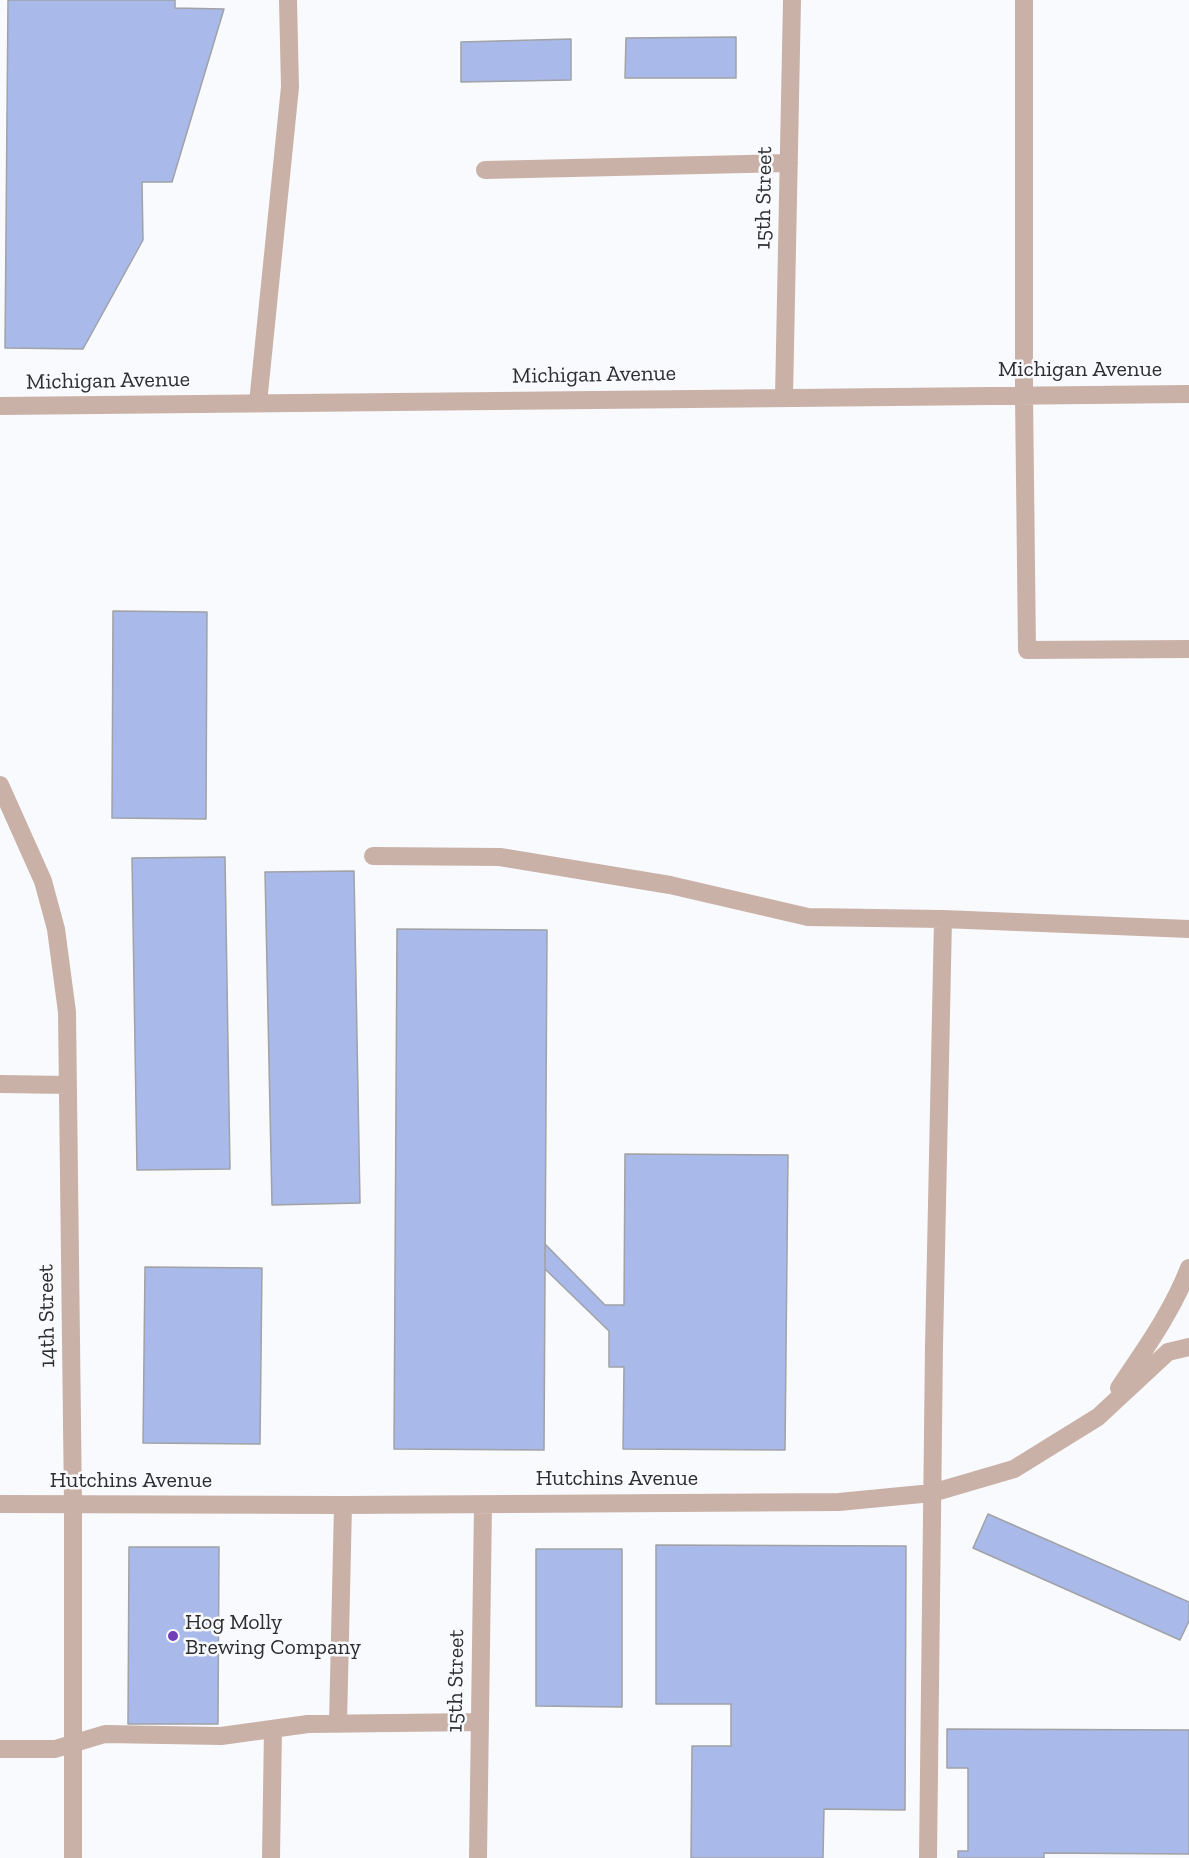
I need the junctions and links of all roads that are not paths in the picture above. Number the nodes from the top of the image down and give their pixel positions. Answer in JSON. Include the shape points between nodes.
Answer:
{"nodes":[{"id":1,"x":288,"y":0,"type":"edge"},
{"id":2,"x":792,"y":0,"type":"edge"},
{"id":3,"x":1024,"y":0,"type":"edge"},
{"id":4,"x":789,"y":163,"type":"junction"},
{"id":5,"x":485,"y":170,"type":"dead end"},
{"id":6,"x":1189,"y":394,"type":"edge"},
{"id":7,"x":1024,"y":395,"type":"junction"},
{"id":8,"x":784,"y":397,"type":"junction"},
{"id":9,"x":258,"y":403,"type":"junction"},
{"id":10,"x":0,"y":406,"type":"edge"},
{"id":11,"x":1189,"y":649,"type":"edge"},
{"id":12,"x":0,"y":785,"type":"edge"},
{"id":13,"x":373,"y":856,"type":"dead end"},
{"id":14,"x":943,"y":919,"type":"junction"},
{"id":15,"x":1189,"y":929,"type":"edge"},
{"id":16,"x":0,"y":1084,"type":"edge"},
{"id":17,"x":68,"y":1084,"type":"junction"},
{"id":18,"x":1189,"y":1269,"type":"edge"},
{"id":19,"x":1189,"y":1347,"type":"edge"},
{"id":20,"x":1098,"y":1417,"type":"junction"},
{"id":21,"x":932,"y":1493,"type":"junction"},
{"id":22,"x":0,"y":1504,"type":"edge"},
{"id":23,"x":483,"y":1504,"type":"junction"},
{"id":24,"x":73,"y":1505,"type":"junction"},
{"id":25,"x":343,"y":1505,"type":"junction"},
{"id":26,"x":480,"y":1722,"type":"junction"},
{"id":27,"x":338,"y":1724,"type":"junction"},
{"id":28,"x":273,"y":1729,"type":"junction"},
{"id":29,"x":73,"y":1744,"type":"junction"},
{"id":30,"x":0,"y":1749,"type":"edge"},
{"id":31,"x":73,"y":1858,"type":"edge"},
{"id":32,"x":271,"y":1858,"type":"edge"},
{"id":33,"x":478,"y":1858,"type":"edge"},
{"id":34,"x":928,"y":1858,"type":"edge"}],
"edges":[{"from":1,"to":9,"type":"street","via":[[290,87]]},
{"from":2,"to":4,"type":"street","name":"15th Street"},
{"from":3,"to":7,"type":"street"},
{"from":4,"to":5,"type":"street"},
{"from":4,"to":8,"type":"street","name":"15th Street"},
{"from":6,"to":7,"type":"street","name":"Michigan Avenue"},
{"from":7,"to":8,"type":"street","name":"Michigan Avenue"},
{"from":7,"to":11,"type":"street","via":[[1027,650]]},
{"from":8,"to":9,"type":"street","name":"Michigan Avenue"},
{"from":9,"to":10,"type":"street","name":"Michigan Avenue"},
{"from":12,"to":17,"type":"street","name":"14th Street","via":[[43,881],[56,929],[67,1012]]},
{"from":13,"to":14,"type":"street","via":[[500,857],[670,885],[808,917]]},
{"from":14,"to":15,"type":"street"},
{"from":14,"to":21,"type":"street"},
{"from":16,"to":17,"type":"street"},
{"from":17,"to":24,"type":"street","name":"14th Street"},
{"from":18,"to":20,"type":"street","via":[[1164,1320]]},
{"from":19,"to":20,"type":"street","name":"Hutchins Avenue","via":[[1168,1352]]},
{"from":20,"to":21,"type":"street","name":"Hutchins Avenue","via":[[1014,1468]]},
{"from":21,"to":23,"type":"street","name":"Hutchins Avenue","via":[[839,1502]]},
{"from":21,"to":34,"type":"street"},
{"from":22,"to":24,"type":"street","name":"Hutchins Avenue"},
{"from":23,"to":25,"type":"street","name":"Hutchins Avenue"},
{"from":23,"to":26,"type":"street","name":"15th Street"},
{"from":24,"to":25,"type":"street","name":"Hutchins Avenue"},
{"from":24,"to":29,"type":"street","name":"14th Street"},
{"from":25,"to":27,"type":"street"},
{"from":26,"to":27,"type":"street"},
{"from":26,"to":33,"type":"street","name":"15th Street"},
{"from":27,"to":28,"type":"street"},
{"from":28,"to":29,"type":"street","via":[[221,1736],[105,1734]]},
{"from":28,"to":32,"type":"street"},
{"from":29,"to":30,"type":"street","via":[[55,1749]]},
{"from":29,"to":31,"type":"street","name":"14th Street"}]}
